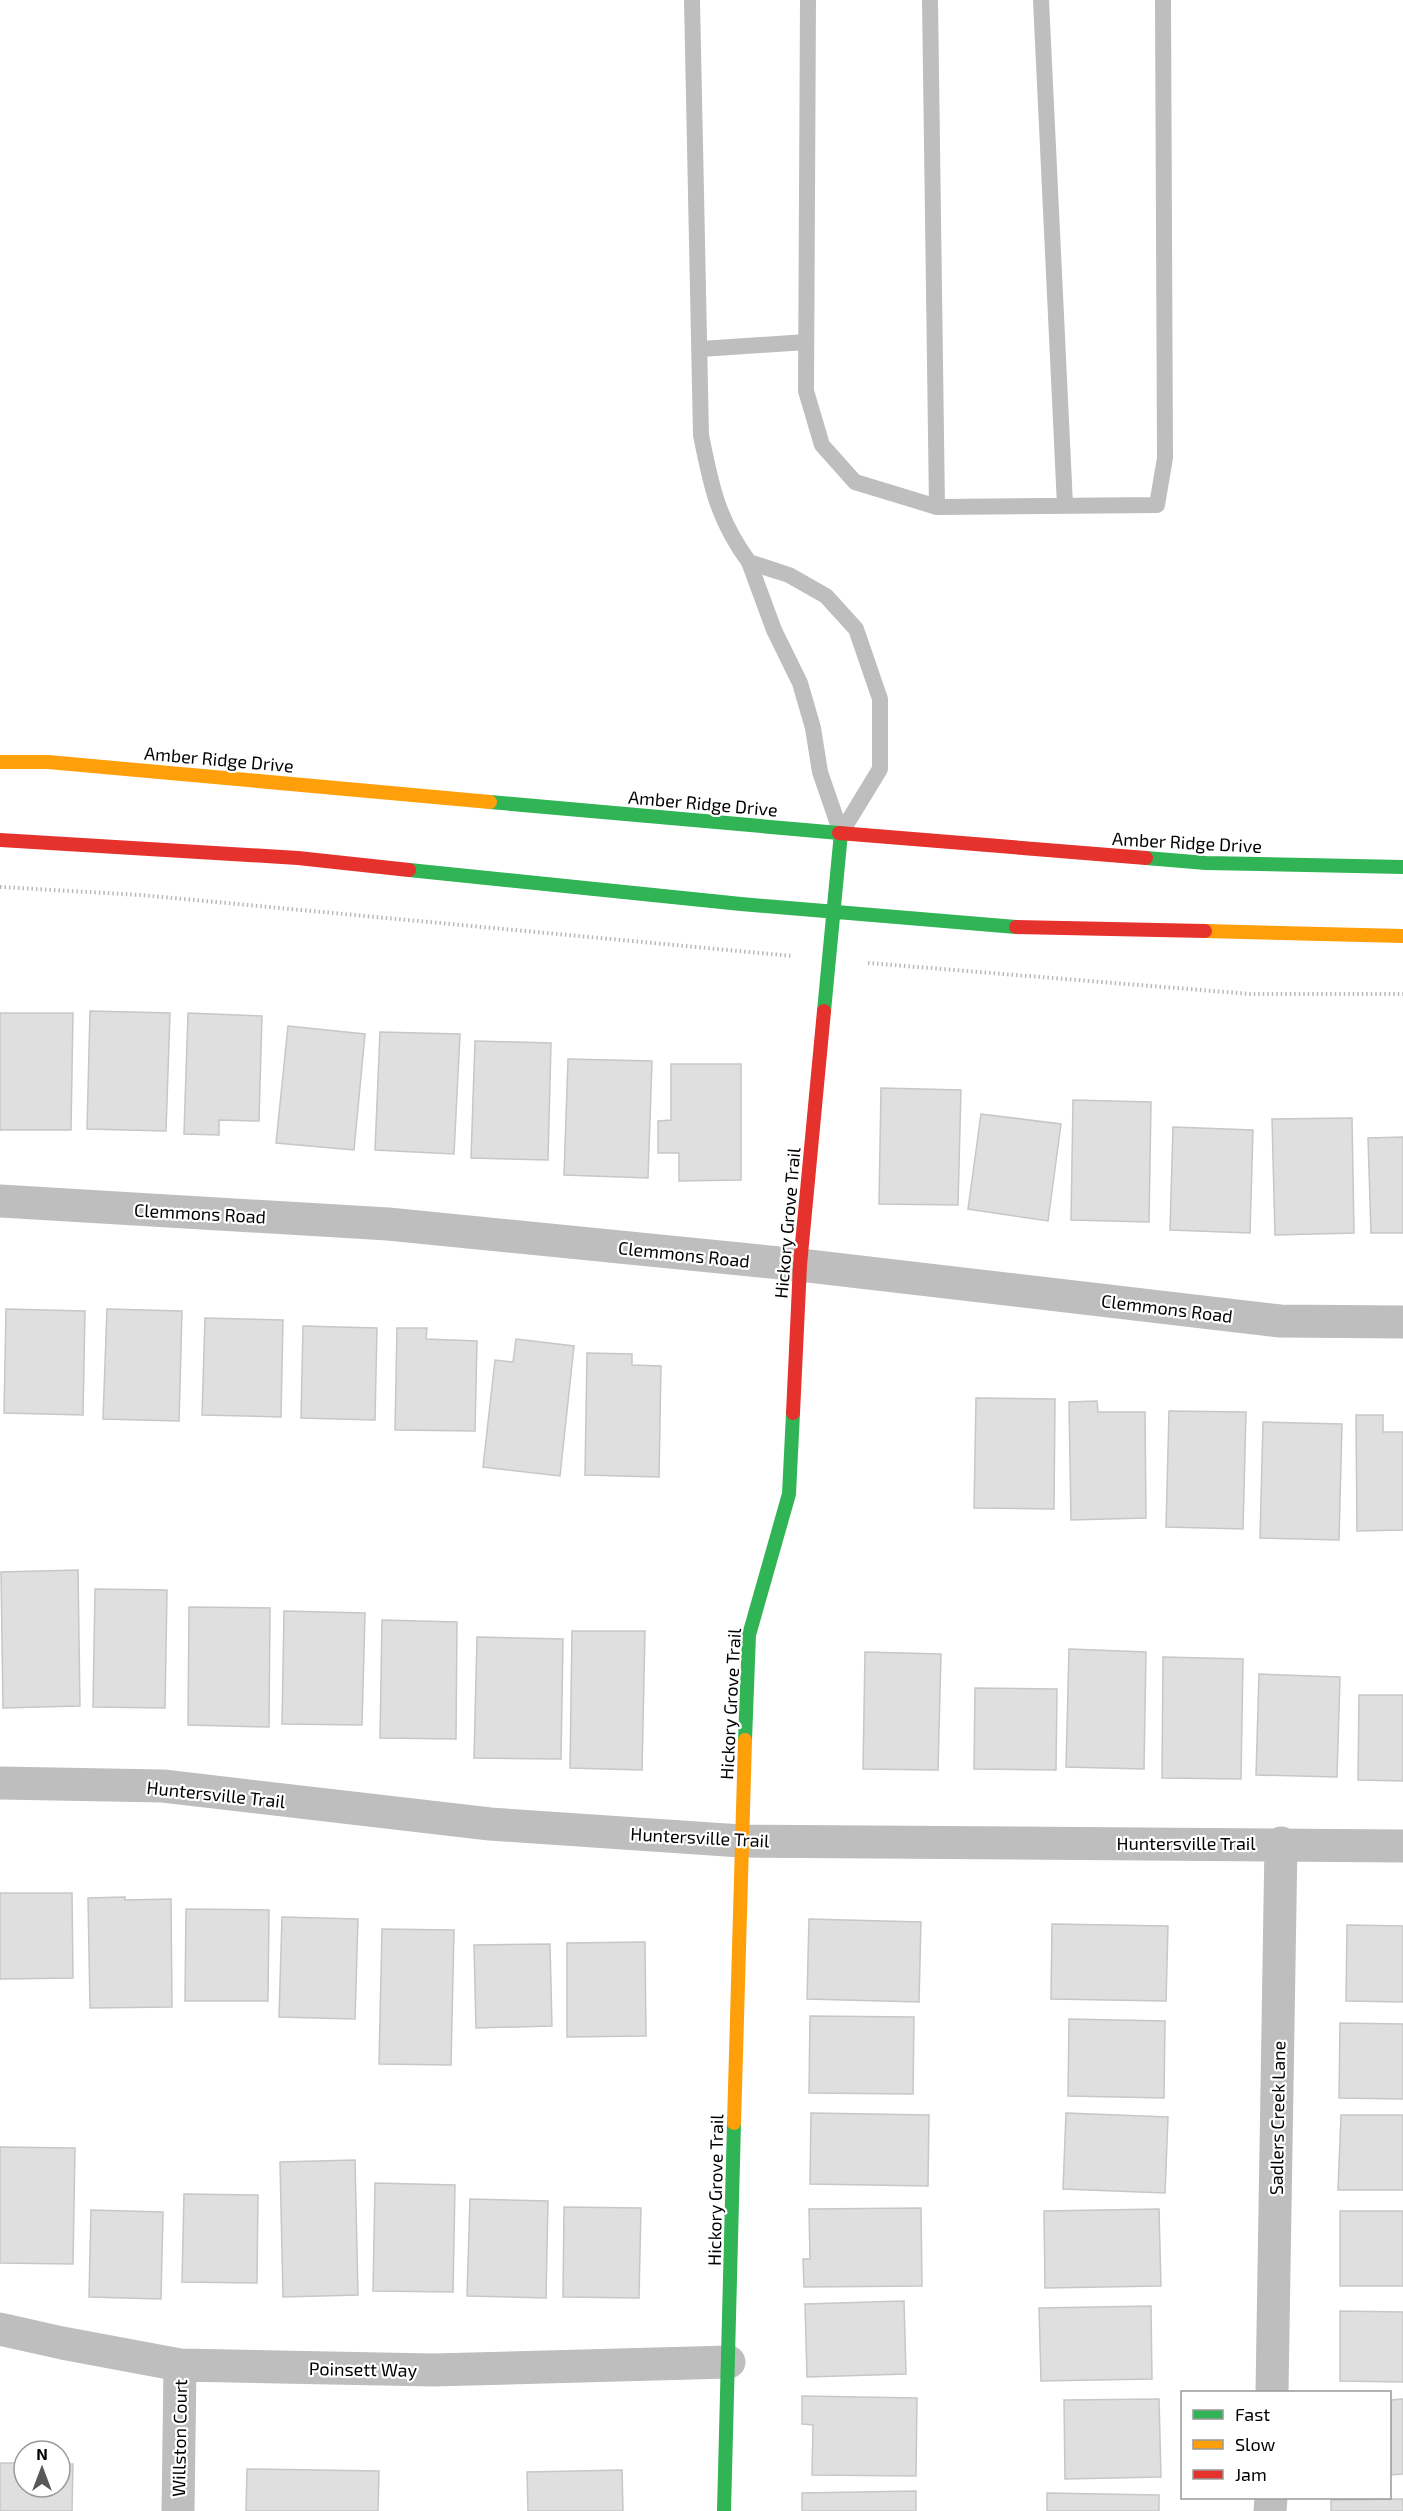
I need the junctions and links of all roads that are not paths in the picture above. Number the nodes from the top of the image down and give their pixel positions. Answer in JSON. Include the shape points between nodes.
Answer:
{"nodes":[{"id":1,"x":692,"y":0,"type":"edge"},
{"id":2,"x":808,"y":0,"type":"edge"},
{"id":3,"x":930,"y":0,"type":"edge"},
{"id":4,"x":1041,"y":0,"type":"edge"},
{"id":5,"x":1163,"y":0,"type":"edge"},
{"id":6,"x":806,"y":342,"type":"junction"},
{"id":7,"x":701,"y":349,"type":"junction"},
{"id":8,"x":1065,"y":505,"type":"junction"},
{"id":9,"x":937,"y":507,"type":"junction"},
{"id":10,"x":749,"y":562,"type":"junction"},
{"id":11,"x":0,"y":762,"type":"edge"},
{"id":12,"x":841,"y":833,"type":"junction"},
{"id":13,"x":0,"y":840,"type":"edge"},
{"id":14,"x":1403,"y":867,"type":"edge"},
{"id":15,"x":834,"y":913,"type":"junction"},
{"id":16,"x":1403,"y":936,"type":"edge"},
{"id":17,"x":0,"y":1202,"type":"edge"},
{"id":18,"x":800,"y":1265,"type":"junction"},
{"id":19,"x":1403,"y":1322,"type":"edge"},
{"id":20,"x":0,"y":1783,"type":"edge"},
{"id":21,"x":741,"y":1841,"type":"junction"},
{"id":22,"x":1281,"y":1844,"type":"junction"},
{"id":23,"x":1403,"y":1846,"type":"edge"},
{"id":24,"x":0,"y":2329,"type":"edge"},
{"id":25,"x":729,"y":2362,"type":"junction"},
{"id":26,"x":180,"y":2365,"type":"junction"},
{"id":27,"x":1272,"y":2391,"type":"edge"},
{"id":28,"x":178,"y":2511,"type":"edge"},
{"id":29,"x":724,"y":2511,"type":"edge"}],
"edges":[{"from":1,"to":7,"type":"lane"},
{"from":2,"to":6,"type":"lane"},
{"from":3,"to":9,"type":"lane"},
{"from":4,"to":8,"type":"lane"},
{"from":5,"to":8,"type":"lane","via":[[1165,458],[1157,505]]},
{"from":6,"to":7,"type":"lane"},
{"from":6,"to":9,"type":"lane","via":[[806,391],[822,445],[855,482]]},
{"from":7,"to":10,"type":"lane","via":[[701,435],[711,482],[721,517]]},
{"from":8,"to":9,"type":"lane"},
{"from":10,"to":12,"type":"lane","via":[[774,630],[800,683],[820,772]]},
{"from":10,"to":12,"type":"lane","via":[[789,575],[826,596],[856,629],[880,699],[880,769]]},
{"from":11,"to":12,"type":"street","name":"Amber Ridge Drive","via":[[48,762]]},
{"from":12,"to":14,"type":"street","name":"Amber Ridge Drive","via":[[1206,863]]},
{"from":12,"to":15,"type":"street","name":"Hickory Grove Trail"},
{"from":13,"to":15,"type":"street","via":[[298,858]]},
{"from":15,"to":16,"type":"street","via":[[988,926]]},
{"from":15,"to":18,"type":"street","name":"Hickory Grove Trail"},
{"from":17,"to":18,"type":"street","name":"Clemmons Road","via":[[388,1224]]},
{"from":18,"to":19,"type":"street","name":"Clemmons Road","via":[[1280,1321]]},
{"from":18,"to":21,"type":"street","name":"Hickory Grove Trail","via":[[789,1494],[749,1635]]},
{"from":20,"to":21,"type":"street","name":"Huntersville Trail","via":[[163,1786],[490,1824]]},
{"from":21,"to":22,"type":"street","name":"Huntersville Trail"},
{"from":21,"to":25,"type":"street","name":"Hickory Grove Trail"},
{"from":22,"to":23,"type":"street","name":"Huntersville Trail"},
{"from":22,"to":27,"type":"street","name":"Sadlers Creek Lane"},
{"from":24,"to":26,"type":"street","name":"Poinsett Way"},
{"from":25,"to":26,"type":"street","name":"Poinsett Way","via":[[433,2370]]},
{"from":25,"to":29,"type":"street","name":"Hickory Grove Trail"},
{"from":26,"to":28,"type":"street","name":"Willston Court"}]}
